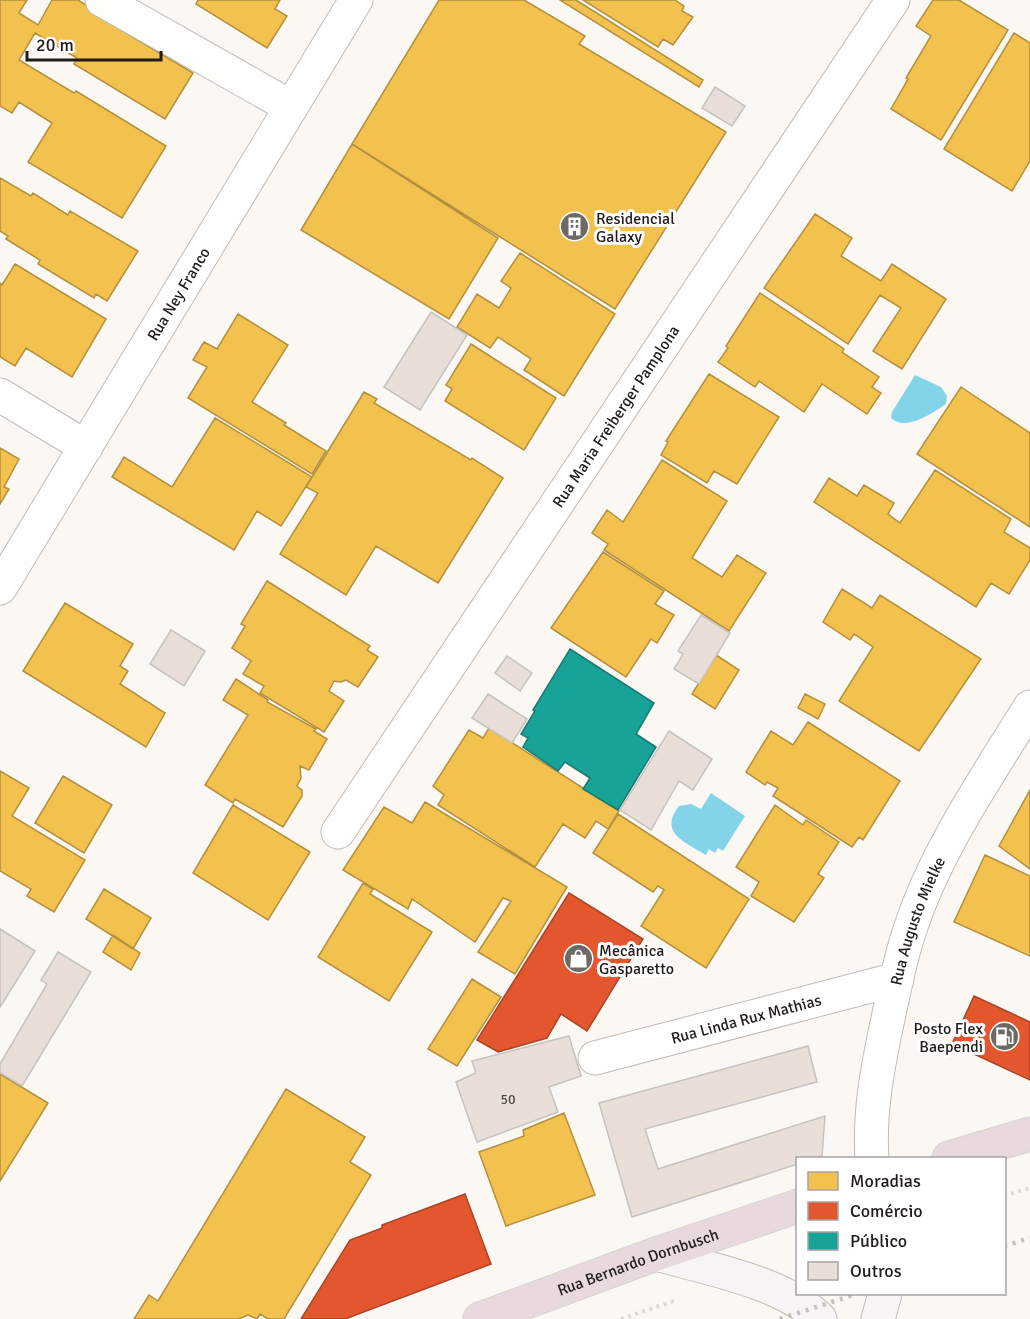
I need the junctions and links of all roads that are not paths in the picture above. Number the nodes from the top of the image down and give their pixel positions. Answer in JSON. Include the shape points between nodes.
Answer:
{"nodes":[{"id":1,"x":102,"y":0,"type":"edge"},
{"id":2,"x":356,"y":0,"type":"edge"},
{"id":3,"x":893,"y":0,"type":"edge"},
{"id":4,"x":291,"y":107,"type":"junction"},
{"id":5,"x":0,"y":395,"type":"edge"},
{"id":6,"x":86,"y":447,"type":"junction"},
{"id":7,"x":0,"y":588,"type":"edge"},
{"id":8,"x":1030,"y":707,"type":"edge"},
{"id":9,"x":338,"y":832,"type":"dead end"},
{"id":10,"x":897,"y":979,"type":"junction"},
{"id":11,"x":596,"y":1058,"type":"dead end"},
{"id":12,"x":1025,"y":1136,"type":"edge"},
{"id":13,"x":872,"y":1157,"type":"edge"},
{"id":14,"x":952,"y":1157,"type":"edge"},
{"id":15,"x":995,"y":1157,"type":"edge"},
{"id":16,"x":796,"y":1207,"type":"edge"},
{"id":17,"x":656,"y":1254,"type":"junction"},
{"id":18,"x":884,"y":1295,"type":"edge"},
{"id":19,"x":480,"y":1319,"type":"edge"},
{"id":20,"x":820,"y":1319,"type":"edge"},
{"id":21,"x":878,"y":1319,"type":"edge"}],
"edges":[{"from":1,"to":4,"type":"street"},
{"from":2,"to":4,"type":"street","name":"Rua Ney Franco"},
{"from":3,"to":9,"type":"street","name":"Rua Maria Freiberger Pamplona"},
{"from":4,"to":6,"type":"street","name":"Rua Ney Franco"},
{"from":5,"to":6,"type":"street"},
{"from":6,"to":7,"type":"street","name":"Rua Ney Franco"},
{"from":8,"to":10,"type":"street","name":"Rua Augusto Mielke","via":[[935,868],[913,918]]},
{"from":10,"to":11,"type":"street","name":"Rua Linda Rux Mathias"},
{"from":10,"to":13,"type":"street","name":"Rua Augusto Mielke","via":[[879,1062],[871,1119]]},
{"from":12,"to":14,"type":"highway"},
{"from":12,"to":15,"type":"highway"},
{"from":16,"to":17,"type":"highway","name":"Rua Bernardo Dornbusch"},
{"from":17,"to":19,"type":"highway","name":"Rua Bernardo Dornbusch"},
{"from":17,"to":20,"type":"street","via":[[742,1278],[810,1309]]},
{"from":18,"to":21,"type":"street"}]}
